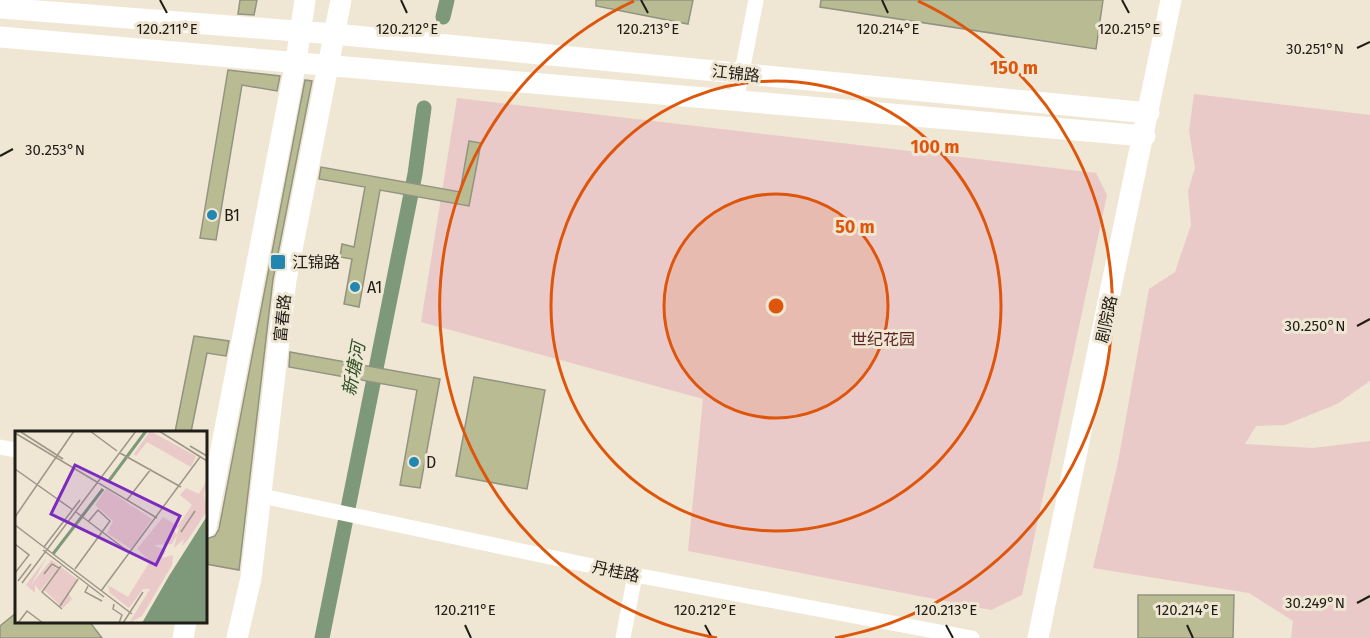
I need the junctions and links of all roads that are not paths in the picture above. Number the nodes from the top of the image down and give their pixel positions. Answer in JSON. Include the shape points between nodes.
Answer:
{"nodes":[{"id":1,"x":305,"y":0,"type":"edge"},
{"id":2,"x":341,"y":0,"type":"edge"},
{"id":3,"x":756,"y":0,"type":"edge"},
{"id":4,"x":1172,"y":0,"type":"edge"},
{"id":5,"x":0,"y":8,"type":"edge"},
{"id":6,"x":298,"y":32,"type":"junction"},
{"id":7,"x":334,"y":34,"type":"junction"},
{"id":8,"x":0,"y":37,"type":"edge"},
{"id":9,"x":296,"y":61,"type":"junction"},
{"id":10,"x":330,"y":64,"type":"junction"},
{"id":11,"x":740,"y":74,"type":"junction"},
{"id":12,"x":736,"y":102,"type":"junction"},
{"id":13,"x":1149,"y":113,"type":"junction"},
{"id":14,"x":1144,"y":136,"type":"junction"},
{"id":15,"x":0,"y":447,"type":"edge"},
{"id":16,"x":15,"y":450,"type":"edge"},
{"id":17,"x":210,"y":487,"type":"edge"},
{"id":18,"x":262,"y":496,"type":"junction"},
{"id":19,"x":207,"y":517,"type":"edge"},
{"id":20,"x":634,"y":575,"type":"junction"},
{"id":21,"x":186,"y":623,"type":"edge"},
{"id":22,"x":183,"y":638,"type":"edge"},
{"id":23,"x":237,"y":638,"type":"edge"},
{"id":24,"x":623,"y":638,"type":"edge"},
{"id":25,"x":972,"y":638,"type":"edge"},
{"id":26,"x":1038,"y":638,"type":"edge"}],
"edges":[{"from":1,"to":6,"type":"street","name":"富春路"},
{"from":2,"to":7,"type":"street","name":"富春路"},
{"from":3,"to":11,"type":"street"},
{"from":4,"to":13,"type":"street","name":"剧院路"},
{"from":5,"to":6,"type":"street","name":"江锦路"},
{"from":6,"to":7,"type":"street","name":"江锦路"},
{"from":6,"to":9,"type":"street","name":"富春路"},
{"from":7,"to":10,"type":"street","name":"富春路"},
{"from":7,"to":11,"type":"street","name":"江锦路"},
{"from":8,"to":9,"type":"street","name":"江锦路"},
{"from":9,"to":10,"type":"street","name":"江锦路"},
{"from":9,"to":17,"type":"street","name":"富春路"},
{"from":10,"to":12,"type":"street","name":"江锦路"},
{"from":10,"to":18,"type":"street","name":"富春路","via":[[286,280]]},
{"from":11,"to":12,"type":"street"},
{"from":11,"to":13,"type":"street","name":"江锦路"},
{"from":12,"to":14,"type":"street","name":"江锦路"},
{"from":13,"to":14,"type":"street","name":"剧院路"},
{"from":14,"to":26,"type":"street","name":"剧院路"},
{"from":15,"to":16,"type":"street"},
{"from":17,"to":19,"type":"street","name":"富春路"},
{"from":18,"to":20,"type":"street","name":"丹桂路"},
{"from":18,"to":23,"type":"street","name":"富春路","via":[[251,578]]},
{"from":20,"to":24,"type":"street"},
{"from":20,"to":25,"type":"street","name":"丹桂路"},
{"from":21,"to":22,"type":"street"}]}
